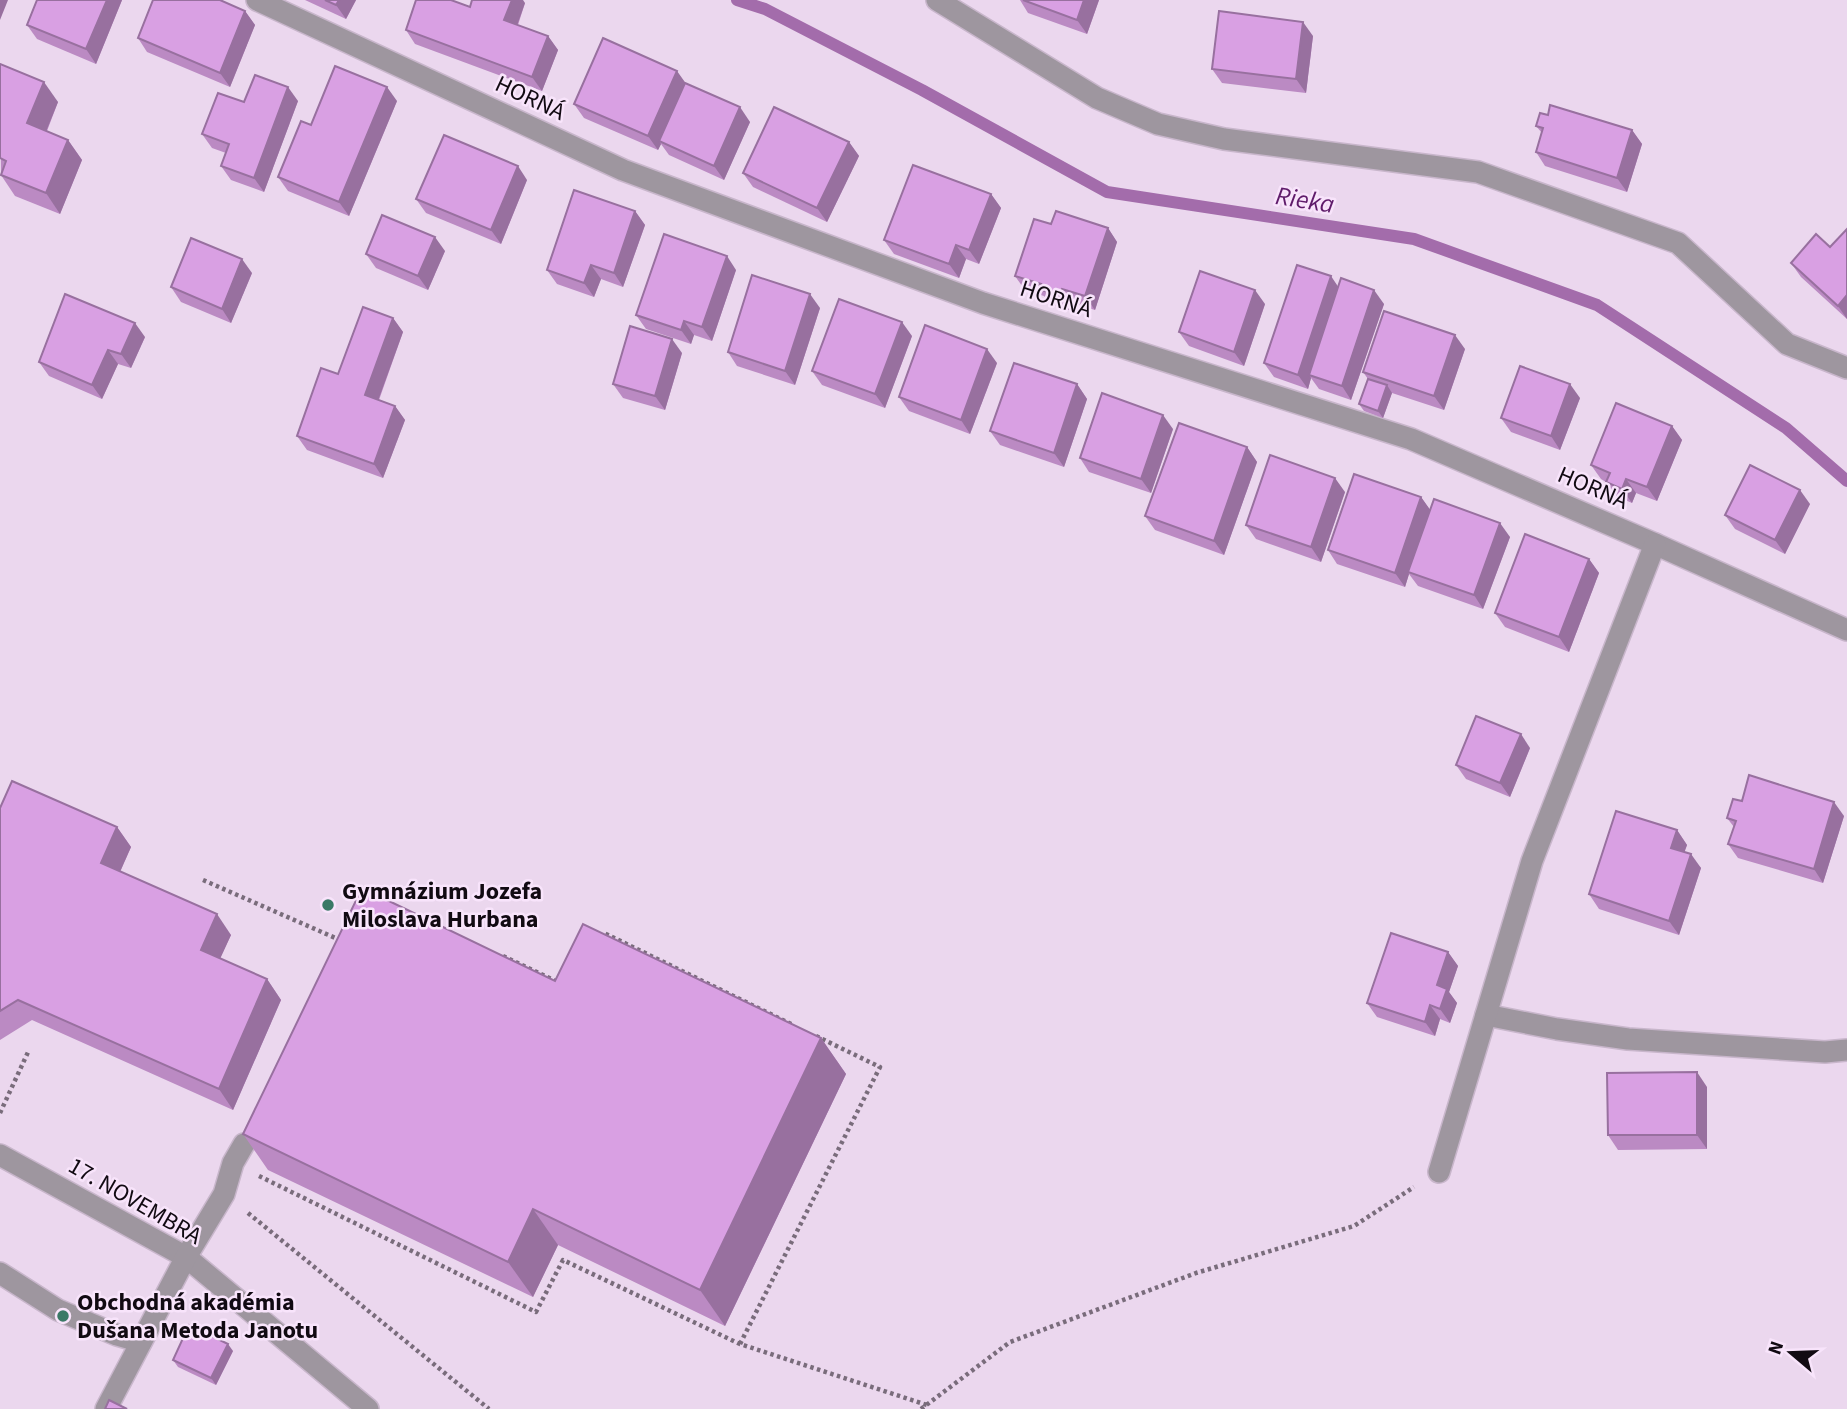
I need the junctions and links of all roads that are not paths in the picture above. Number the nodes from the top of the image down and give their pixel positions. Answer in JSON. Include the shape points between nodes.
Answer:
{"nodes":[{"id":1,"x":257,"y":0,"type":"edge"},
{"id":2,"x":937,"y":0,"type":"edge"},
{"id":3,"x":1847,"y":368,"type":"edge"},
{"id":4,"x":1656,"y":544,"type":"junction"},
{"id":5,"x":1847,"y":630,"type":"edge"},
{"id":6,"x":1486,"y":1015,"type":"junction"},
{"id":7,"x":1847,"y":1050,"type":"edge"},
{"id":8,"x":244,"y":1144,"type":"dead end"},
{"id":9,"x":0,"y":1156,"type":"edge"},
{"id":10,"x":1438,"y":1172,"type":"road end"},
{"id":11,"x":186,"y":1258,"type":"junction"},
{"id":12,"x":0,"y":1273,"type":"edge"},
{"id":13,"x":141,"y":1342,"type":"junction"},
{"id":14,"x":106,"y":1409,"type":"edge"},
{"id":15,"x":368,"y":1409,"type":"edge"}],
"edges":[{"from":1,"to":4,"type":"street","name":"HORNÁ","via":[[623,170],[983,303],[1411,439]]},
{"from":2,"to":3,"type":"street","via":[[1097,98],[1158,124],[1224,139],[1478,172],[1678,243],[1787,344]]},
{"from":4,"to":5,"type":"street","name":"HORNÁ"},
{"from":4,"to":6,"type":"street","via":[[1532,861]]},
{"from":6,"to":7,"type":"street","via":[[1628,1040]]},
{"from":6,"to":10,"type":"street"},
{"from":8,"to":11,"type":"street","via":[[224,1194]]},
{"from":9,"to":11,"type":"street","name":"17. NOVEMBRA"},
{"from":11,"to":13,"type":"street"},
{"from":11,"to":15,"type":"street","name":"17. NOVEMBRA"},
{"from":12,"to":13,"type":"street","via":[[58,1310]]},
{"from":13,"to":14,"type":"street"}]}
